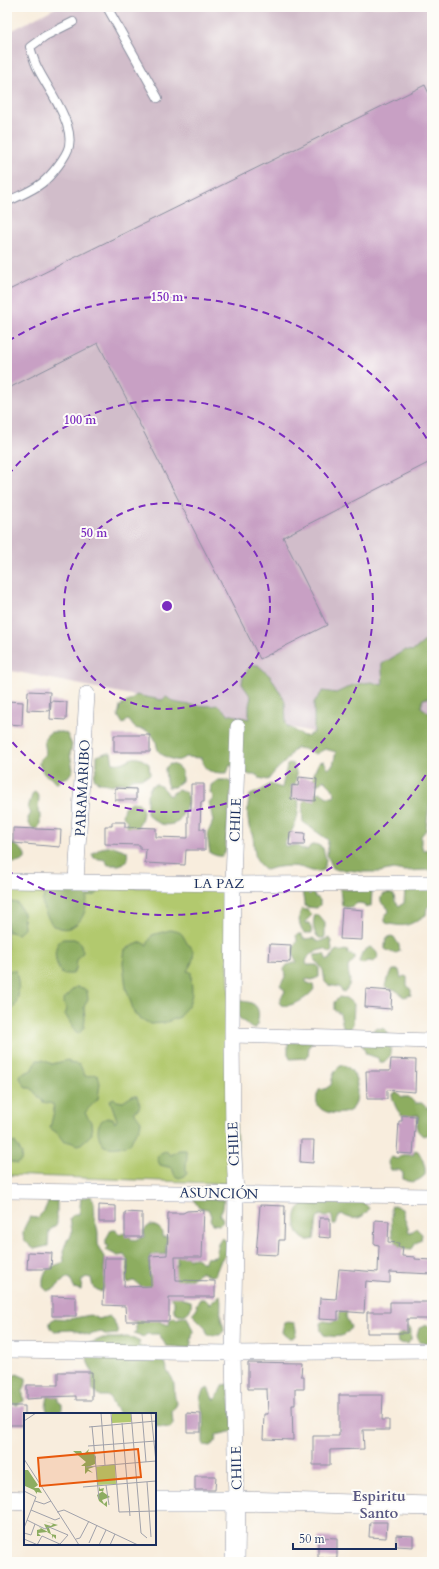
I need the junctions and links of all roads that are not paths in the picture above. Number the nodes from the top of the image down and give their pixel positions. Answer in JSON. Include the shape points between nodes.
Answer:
{"nodes":[{"id":1,"x":107,"y":7,"type":"edge"},
{"id":2,"x":73,"y":22,"type":"dead end"},
{"id":3,"x":158,"y":98,"type":"dead end"},
{"id":4,"x":7,"y":202,"type":"edge"},
{"id":5,"x":87,"y":694,"type":"dead end"},
{"id":6,"x":238,"y":727,"type":"dead end"},
{"id":7,"x":7,"y":881,"type":"edge"},
{"id":8,"x":76,"y":882,"type":"junction"},
{"id":9,"x":432,"y":882,"type":"edge"},
{"id":10,"x":233,"y":884,"type":"junction"},
{"id":11,"x":232,"y":1035,"type":"junction"},
{"id":12,"x":432,"y":1041,"type":"edge"},
{"id":13,"x":7,"y":1191,"type":"edge"},
{"id":14,"x":236,"y":1194,"type":"junction"},
{"id":15,"x":432,"y":1196,"type":"edge"},
{"id":16,"x":7,"y":1350,"type":"edge"},
{"id":17,"x":432,"y":1351,"type":"edge"},
{"id":18,"x":234,"y":1353,"type":"junction"},
{"id":19,"x":7,"y":1500,"type":"edge"},
{"id":20,"x":24,"y":1500,"type":"edge"},
{"id":21,"x":156,"y":1501,"type":"edge"},
{"id":22,"x":236,"y":1501,"type":"junction"},
{"id":23,"x":432,"y":1506,"type":"edge"},
{"id":24,"x":235,"y":1562,"type":"edge"}],
"edges":[{"from":1,"to":3,"type":"lane"},
{"from":2,"to":4,"type":"lane","via":[[30,47],[37,67],[67,126],[69,147],[62,160],[41,184]]},
{"from":5,"to":8,"type":"street","name":"PARAMARIBO"},
{"from":6,"to":10,"type":"street","name":"CHILE"},
{"from":7,"to":8,"type":"street","name":"LA PAZ"},
{"from":8,"to":10,"type":"street","name":"LA PAZ"},
{"from":9,"to":10,"type":"street","name":"LA PAZ"},
{"from":10,"to":11,"type":"street","name":"CHILE"},
{"from":11,"to":12,"type":"street"},
{"from":11,"to":14,"type":"street","name":"CHILE"},
{"from":13,"to":14,"type":"street","name":"ASUNCIÓN"},
{"from":14,"to":15,"type":"street","name":"ASUNCIÓN"},
{"from":14,"to":18,"type":"street","name":"CHILE"},
{"from":16,"to":18,"type":"street"},
{"from":17,"to":18,"type":"street"},
{"from":18,"to":22,"type":"street","name":"CHILE"},
{"from":19,"to":20,"type":"street"},
{"from":21,"to":22,"type":"street"},
{"from":22,"to":23,"type":"street"},
{"from":22,"to":24,"type":"street","name":"CHILE"}]}
